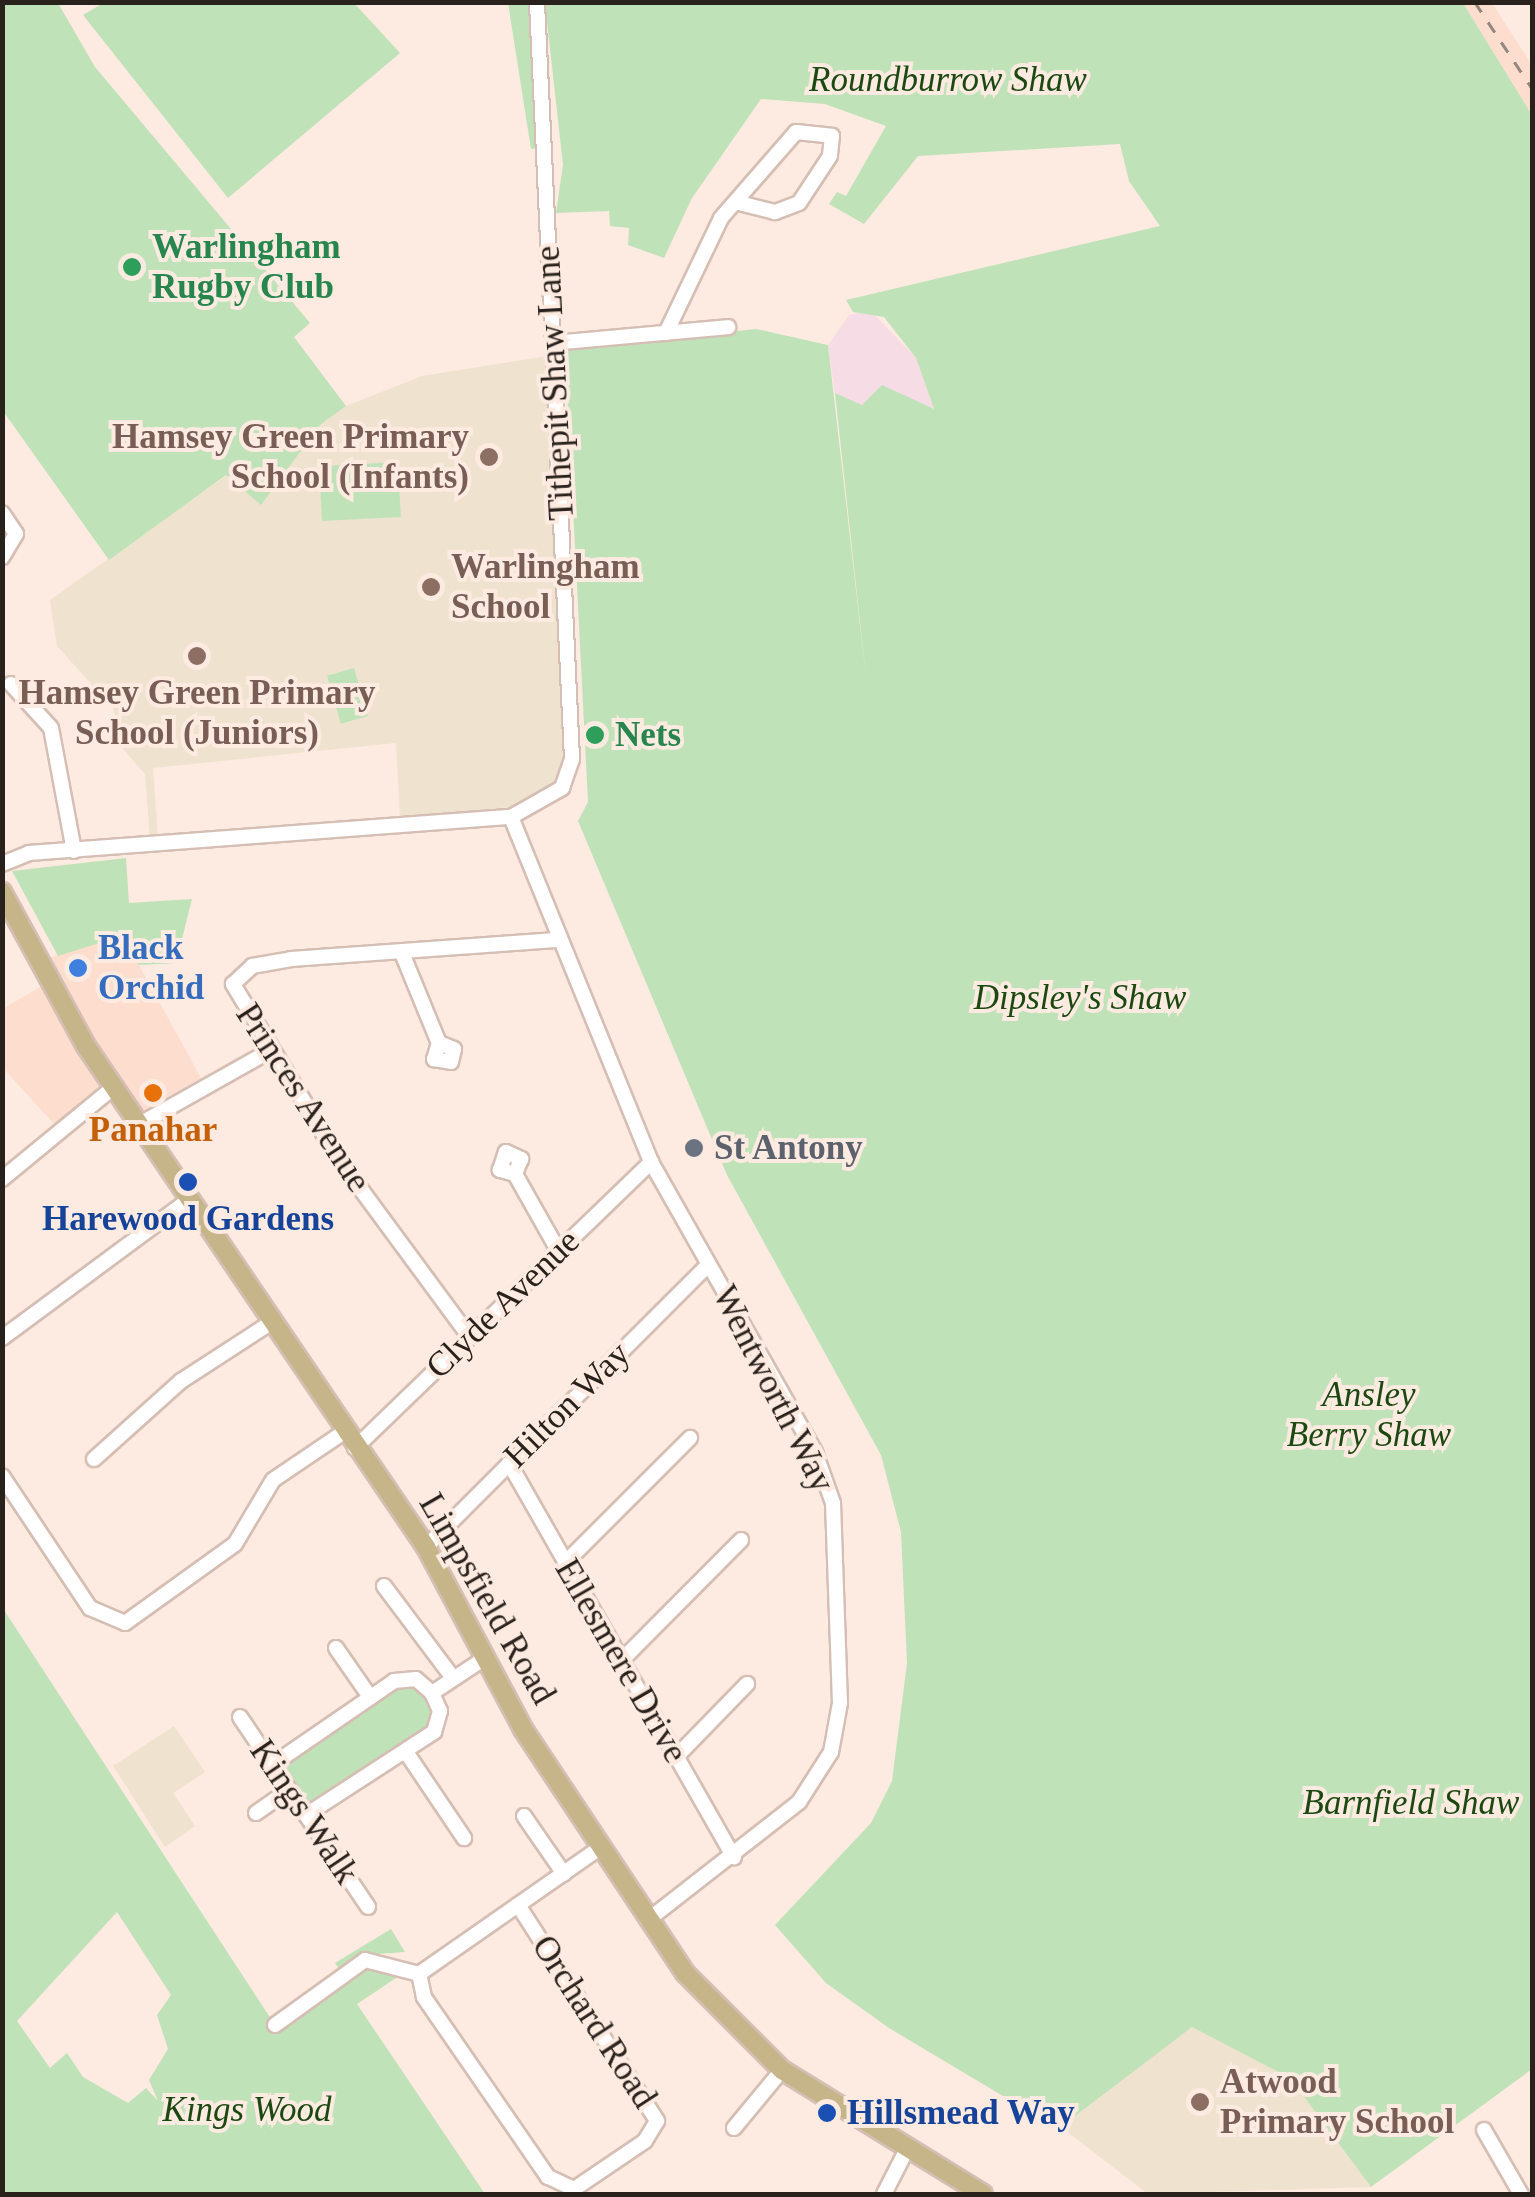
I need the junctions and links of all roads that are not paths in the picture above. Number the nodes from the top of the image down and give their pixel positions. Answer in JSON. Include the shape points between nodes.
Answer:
{"nodes":[{"id":1,"x":528,"y":2,"type":"edge"},
{"id":2,"x":538,"y":8,"type":"edge"},
{"id":3,"x":739,"y":203,"type":"junction"},
{"id":4,"x":728,"y":327,"type":"dead end"},
{"id":5,"x":666,"y":332,"type":"junction"},
{"id":6,"x":553,"y":343,"type":"junction"},
{"id":7,"x":2,"y":513,"type":"edge"},
{"id":8,"x":2,"y":557,"type":"edge"},
{"id":9,"x":12,"y":684,"type":"dead end"},
{"id":10,"x":512,"y":817,"type":"junction"},
{"id":11,"x":74,"y":850,"type":"junction"},
{"id":12,"x":3,"y":862,"type":"edge"},
{"id":13,"x":2,"y":892,"type":"edge"},
{"id":14,"x":559,"y":940,"type":"junction"},
{"id":15,"x":402,"y":952,"type":"junction"},
{"id":16,"x":439,"y":1043,"type":"dead end"},
{"id":17,"x":268,"y":1052,"type":"junction"},
{"id":18,"x":114,"y":1087,"type":"junction"},
{"id":19,"x":140,"y":1124,"type":"junction"},
{"id":20,"x":651,"y":1162,"type":"junction"},
{"id":21,"x":515,"y":1174,"type":"dead end"},
{"id":22,"x":2,"y":1178,"type":"edge"},
{"id":23,"x":190,"y":1199,"type":"junction"},
{"id":24,"x":558,"y":1250,"type":"junction"},
{"id":25,"x":708,"y":1265,"type":"junction"},
{"id":26,"x":272,"y":1322,"type":"junction"},
{"id":27,"x":469,"y":1336,"type":"junction"},
{"id":28,"x":2,"y":1338,"type":"edge"},
{"id":29,"x":344,"y":1432,"type":"junction"},
{"id":30,"x":690,"y":1438,"type":"dead end"},
{"id":31,"x":355,"y":1448,"type":"junction"},
{"id":32,"x":94,"y":1459,"type":"dead end"},
{"id":33,"x":509,"y":1463,"type":"junction"},
{"id":34,"x":2,"y":1476,"type":"edge"},
{"id":35,"x":741,"y":1540,"type":"dead end"},
{"id":36,"x":426,"y":1547,"type":"junction"},
{"id":37,"x":565,"y":1562,"type":"junction"},
{"id":38,"x":391,"y":1589,"type":"dead end"},
{"id":39,"x":336,"y":1648,"type":"dead end"},
{"id":40,"x":486,"y":1658,"type":"junction"},
{"id":41,"x":622,"y":1660,"type":"junction"},
{"id":42,"x":453,"y":1678,"type":"junction"},
{"id":43,"x":748,"y":1684,"type":"dead end"},
{"id":44,"x":432,"y":1693,"type":"junction"},
{"id":45,"x":370,"y":1697,"type":"junction"},
{"id":46,"x":240,"y":1718,"type":"dead end"},
{"id":47,"x":406,"y":1752,"type":"junction"},
{"id":48,"x":676,"y":1756,"type":"junction"},
{"id":49,"x":272,"y":1765,"type":"junction"},
{"id":50,"x":289,"y":1790,"type":"junction"},
{"id":51,"x":256,"y":1814,"type":"dead end"},
{"id":52,"x":306,"y":1815,"type":"junction"},
{"id":53,"x":524,"y":1816,"type":"dead end"},
{"id":54,"x":464,"y":1838,"type":"dead end"},
{"id":55,"x":601,"y":1847,"type":"junction"},
{"id":56,"x":734,"y":1858,"type":"junction"},
{"id":57,"x":564,"y":1874,"type":"junction"},
{"id":58,"x":518,"y":1905,"type":"junction"},
{"id":59,"x":368,"y":1907,"type":"dead end"},
{"id":60,"x":648,"y":1920,"type":"junction"},
{"id":61,"x":419,"y":1974,"type":"junction"},
{"id":62,"x":274,"y":2025,"type":"dead end"},
{"id":63,"x":782,"y":2070,"type":"junction"},
{"id":64,"x":734,"y":2128,"type":"dead end"},
{"id":65,"x":1484,"y":2130,"type":"dead end"},
{"id":66,"x":906,"y":2150,"type":"junction"},
{"id":67,"x":884,"y":2194,"type":"edge"},
{"id":68,"x":983,"y":2194,"type":"edge"},
{"id":69,"x":1522,"y":2194,"type":"edge"}],
"edges":[{"from":1,"to":2,"type":"street"},
{"from":2,"to":6,"type":"street","name":"Tithepit Shaw Lane"},
{"from":3,"to":3,"type":"street","via":[[774,212],[799,203],[830,156],[832,136],[796,132]]},
{"from":3,"to":5,"type":"street","via":[[703,247]]},
{"from":4,"to":5,"type":"street"},
{"from":5,"to":6,"type":"street"},
{"from":6,"to":10,"type":"street","name":"Tithepit Shaw Lane","via":[[572,759],[550,802]]},
{"from":7,"to":8,"type":"street","via":[[16,534]]},
{"from":9,"to":11,"type":"street","via":[[51,728]]},
{"from":10,"to":11,"type":"street","name":"Tithepit Shaw Lane"},
{"from":10,"to":14,"type":"street","name":"Wentworth Way"},
{"from":11,"to":12,"type":"street","name":"Tithepit Shaw Lane"},
{"from":13,"to":18,"type":"main road","name":"Limpsfield Road"},
{"from":14,"to":15,"type":"street","name":"Princes Avenue"},
{"from":14,"to":20,"type":"street","name":"Wentworth Way"},
{"from":15,"to":16,"type":"street"},
{"from":15,"to":17,"type":"street","name":"Princes Avenue","via":[[291,959],[235,976],[236,996]]},
{"from":17,"to":19,"type":"street"},
{"from":17,"to":27,"type":"street","name":"Princes Avenue"},
{"from":18,"to":19,"type":"main road","name":"Limpsfield Road"},
{"from":18,"to":22,"type":"street"},
{"from":19,"to":23,"type":"main road","name":"Limpsfield Road"},
{"from":20,"to":24,"type":"street","name":"Clyde Avenue"},
{"from":20,"to":25,"type":"street","name":"Wentworth Way"},
{"from":21,"to":24,"type":"street"},
{"from":23,"to":26,"type":"main road","name":"Limpsfield Road"},
{"from":23,"to":28,"type":"street"},
{"from":24,"to":27,"type":"street","name":"Clyde Avenue"},
{"from":25,"to":33,"type":"street","name":"Hilton Way"},
{"from":25,"to":56,"type":"street","name":"Wentworth Way","via":[[825,1472],[836,1543],[840,1703],[831,1752],[799,1802]]},
{"from":26,"to":29,"type":"main road","name":"Limpsfield Road"},
{"from":26,"to":32,"type":"street","via":[[181,1381]]},
{"from":27,"to":31,"type":"street","name":"Clyde Avenue"},
{"from":29,"to":31,"type":"main road","name":"Limpsfield Road"},
{"from":29,"to":34,"type":"street","via":[[273,1480],[235,1544],[125,1623],[90,1608]]},
{"from":30,"to":37,"type":"street"},
{"from":31,"to":36,"type":"main road","name":"Limpsfield Road"},
{"from":33,"to":36,"type":"street","name":"Hilton Way"},
{"from":33,"to":37,"type":"street","name":"Ellesmere Drive"},
{"from":35,"to":41,"type":"street"},
{"from":36,"to":40,"type":"main road","name":"Limpsfield Road"},
{"from":37,"to":41,"type":"street","name":"Ellesmere Drive"},
{"from":38,"to":42,"type":"street"},
{"from":39,"to":45,"type":"street"},
{"from":40,"to":42,"type":"street"},
{"from":40,"to":55,"type":"main road","name":"Limpsfield Road"},
{"from":41,"to":48,"type":"street","name":"Ellesmere Drive"},
{"from":42,"to":44,"type":"street"},
{"from":43,"to":48,"type":"street"},
{"from":44,"to":45,"type":"street","via":[[416,1680],[394,1680]]},
{"from":44,"to":47,"type":"street","via":[[440,1711],[434,1732]]},
{"from":45,"to":49,"type":"street"},
{"from":46,"to":49,"type":"street","name":"Kings Walk"},
{"from":47,"to":52,"type":"street"},
{"from":47,"to":54,"type":"street"},
{"from":48,"to":56,"type":"street","name":"Ellesmere Drive"},
{"from":49,"to":50,"type":"street","name":"Kings Walk"},
{"from":50,"to":51,"type":"street"},
{"from":50,"to":52,"type":"street","name":"Kings Walk"},
{"from":52,"to":59,"type":"street","name":"Kings Walk"},
{"from":53,"to":57,"type":"street"},
{"from":55,"to":57,"type":"street","name":"Orchard Road"},
{"from":55,"to":60,"type":"main road","name":"Limpsfield Road"},
{"from":56,"to":60,"type":"street","name":"Wentworth Way"},
{"from":57,"to":58,"type":"street","name":"Orchard Road"},
{"from":58,"to":61,"type":"street","name":"Orchard Road"},
{"from":58,"to":61,"type":"street","name":"Orchard Road","via":[[654,2110],[645,2141],[583,2186],[548,2177],[424,1997]]},
{"from":60,"to":63,"type":"main road","name":"Limpsfield Road","via":[[685,1973]]},
{"from":61,"to":62,"type":"street","via":[[365,1960]]},
{"from":63,"to":64,"type":"street"},
{"from":63,"to":66,"type":"main road","name":"Limpsfield Road"},
{"from":65,"to":69,"type":"street"},
{"from":66,"to":67,"type":"street"},
{"from":66,"to":68,"type":"main road","name":"Limpsfield Road"}]}
